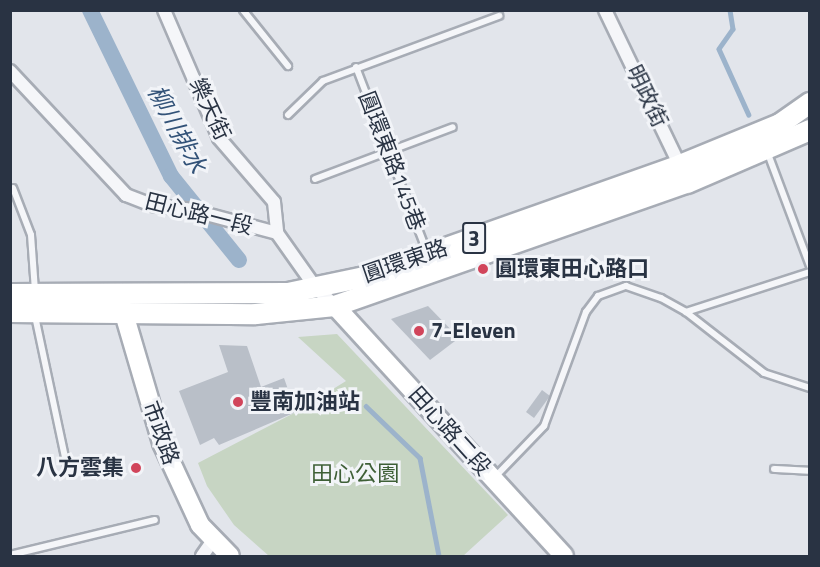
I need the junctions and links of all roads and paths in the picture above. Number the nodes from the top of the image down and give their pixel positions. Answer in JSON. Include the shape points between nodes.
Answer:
{"nodes":[{"id":1,"x":164,"y":10,"type":"edge"},
{"id":2,"x":243,"y":10,"type":"edge"},
{"id":3,"x":605,"y":10,"type":"edge"},
{"id":4,"x":499,"y":16,"type":"dead end"},
{"id":5,"x":288,"y":66,"type":"dead end"},
{"id":6,"x":356,"y":67,"type":"junction"},
{"id":7,"x":10,"y":71,"type":"edge"},
{"id":8,"x":810,"y":103,"type":"edge"},
{"id":9,"x":288,"y":115,"type":"dead end"},
{"id":10,"x":453,"y":127,"type":"dead end"},
{"id":11,"x":810,"y":130,"type":"edge"},
{"id":12,"x":767,"y":151,"type":"junction"},
{"id":13,"x":387,"y":152,"type":"junction"},
{"id":14,"x":684,"y":174,"type":"junction"},
{"id":15,"x":315,"y":179,"type":"dead end"},
{"id":16,"x":13,"y":188,"type":"dead end"},
{"id":17,"x":277,"y":233,"type":"junction"},
{"id":18,"x":428,"y":254,"type":"junction"},
{"id":19,"x":810,"y":266,"type":"edge"},
{"id":20,"x":810,"y":272,"type":"edge"},
{"id":21,"x":316,"y":288,"type":"junction"},
{"id":22,"x":10,"y":294,"type":"edge"},
{"id":23,"x":119,"y":295,"type":"junction"},
{"id":24,"x":35,"y":304,"type":"junction"},
{"id":25,"x":335,"y":306,"type":"junction"},
{"id":26,"x":10,"y":312,"type":"edge"},
{"id":27,"x":686,"y":312,"type":"junction"},
{"id":28,"x":122,"y":315,"type":"junction"},
{"id":29,"x":810,"y":388,"type":"edge"},
{"id":30,"x":774,"y":469,"type":"dead end"},
{"id":31,"x":68,"y":471,"type":"dead end"},
{"id":32,"x":810,"y":471,"type":"edge"},
{"id":33,"x":494,"y":479,"type":"junction"},
{"id":34,"x":155,"y":520,"type":"dead end"},
{"id":35,"x":213,"y":540,"type":"junction"},
{"id":36,"x":10,"y":555,"type":"edge"},
{"id":37,"x":202,"y":556,"type":"edge"},
{"id":38,"x":230,"y":556,"type":"edge"},
{"id":39,"x":564,"y":556,"type":"edge"}],
"edges":[{"from":1,"to":17,"type":"street","name":"樂天街","via":[[219,138],[274,202]]},
{"from":2,"to":5,"type":"lane"},
{"from":3,"to":14,"type":"street","name":"明政街"},
{"from":4,"to":6,"type":"lane"},
{"from":6,"to":9,"type":"lane","via":[[323,81]]},
{"from":6,"to":13,"type":"lane","name":"圓環東路145巷"},
{"from":7,"to":17,"type":"street","name":"田心路一段","via":[[126,195],[152,206],[191,210]]},
{"from":8,"to":14,"type":"main road","name":"圓環東路","number":"3","via":[[780,124]]},
{"from":10,"to":13,"type":"lane"},
{"from":11,"to":12,"type":"main road","name":"圓環東路","number":"3"},
{"from":12,"to":14,"type":"main road","name":"圓環東路","number":"3"},
{"from":12,"to":19,"type":"lane"},
{"from":13,"to":15,"type":"lane"},
{"from":13,"to":18,"type":"lane","name":"圓環東路145巷"},
{"from":14,"to":18,"type":"main road","name":"圓環東路","number":"3"},
{"from":14,"to":25,"type":"main road","name":"圓環東路","number":"3"},
{"from":16,"to":24,"type":"lane","via":[[31,235]]},
{"from":17,"to":21,"type":"street","name":"田心路一段"},
{"from":18,"to":21,"type":"main road","name":"圓環東路","number":"3","via":[[364,277]]},
{"from":20,"to":27,"type":"lane"},
{"from":21,"to":23,"type":"main road","name":"圓環東路","number":"3","via":[[288,292]]},
{"from":21,"to":25,"type":"street","name":"田心路一段"},
{"from":22,"to":24,"type":"main road","name":"圓環東路","number":"3"},
{"from":23,"to":24,"type":"main road","name":"圓環東路","number":"3"},
{"from":23,"to":28,"type":"street","name":"市政路"},
{"from":24,"to":26,"type":"main road","name":"圓環東路","number":"3"},
{"from":24,"to":28,"type":"main road","name":"圓環東路","number":"3"},
{"from":24,"to":31,"type":"lane"},
{"from":25,"to":28,"type":"main road","name":"圓環東路","number":"3","via":[[256,314]]},
{"from":25,"to":33,"type":"street","name":"田心路二段"},
{"from":27,"to":29,"type":"lane","via":[[764,373]]},
{"from":27,"to":33,"type":"lane","via":[[626,286],[598,296],[586,312],[544,426]]},
{"from":28,"to":35,"type":"street","name":"市政路","via":[[162,443],[192,511]]},
{"from":30,"to":32,"type":"lane"},
{"from":33,"to":39,"type":"street","name":"田心路二段"},
{"from":34,"to":36,"type":"lane"},
{"from":35,"to":37,"type":"street"},
{"from":35,"to":38,"type":"street","name":"市政路"}]}
